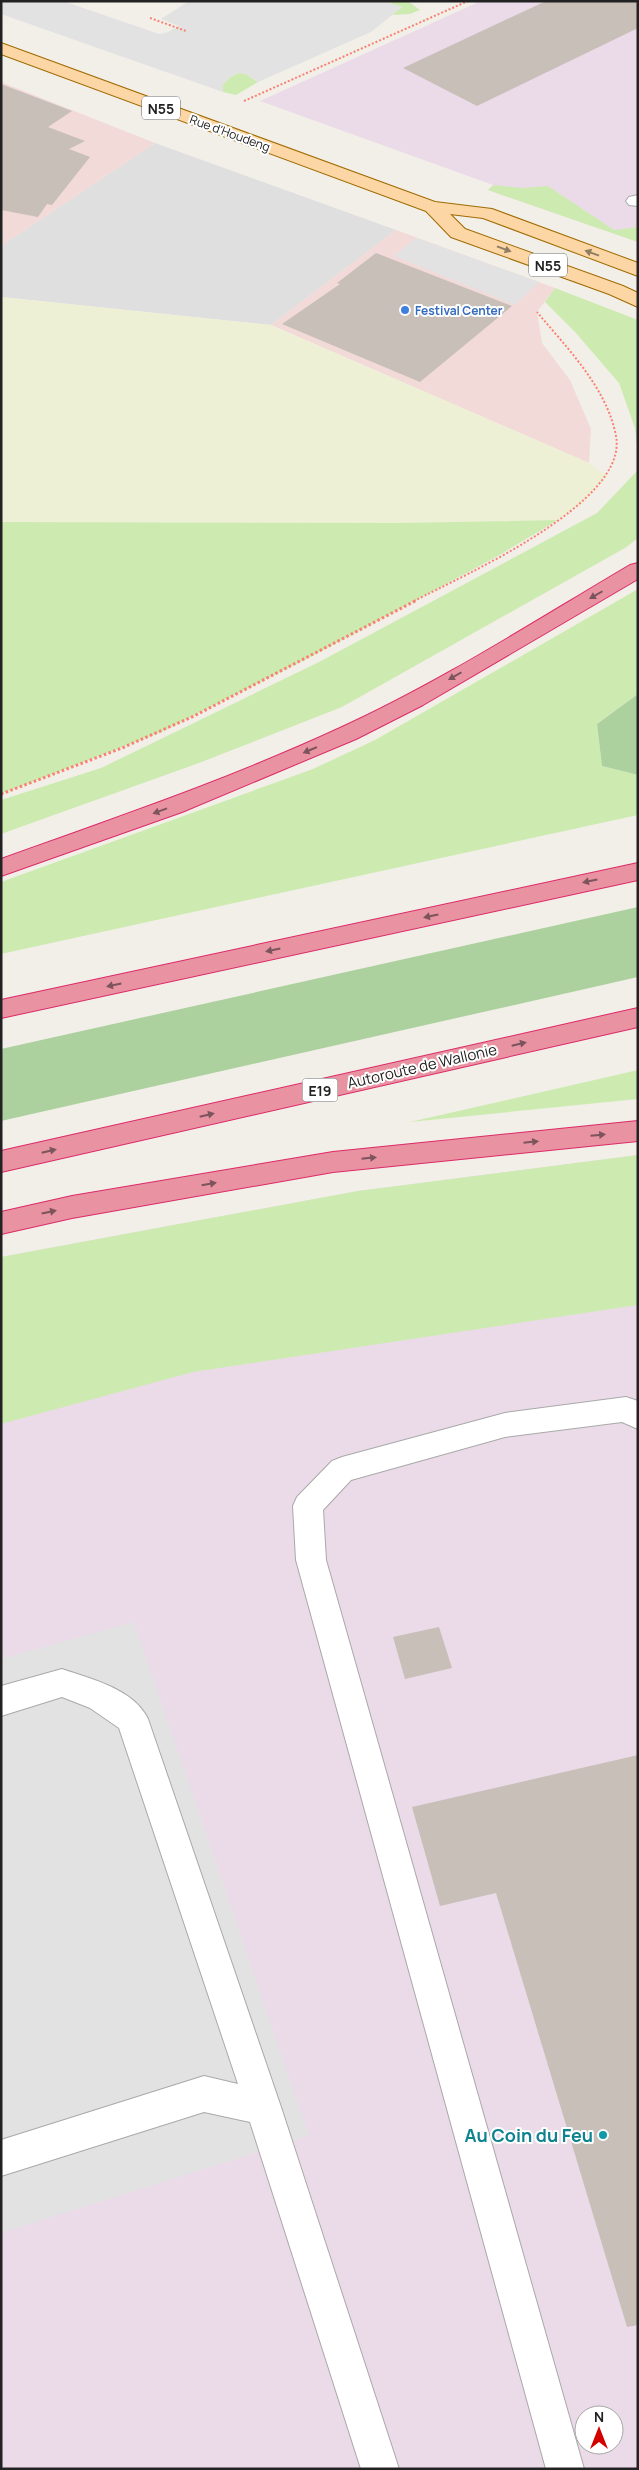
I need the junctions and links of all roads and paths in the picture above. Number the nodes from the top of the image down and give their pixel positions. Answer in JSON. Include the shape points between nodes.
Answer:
{"nodes":[{"id":1,"x":468,"y":1,"type":"edge"},
{"id":2,"x":150,"y":18,"type":"dead end"},
{"id":3,"x":186,"y":32,"type":"dead end"},
{"id":4,"x":1,"y":48,"type":"edge"},
{"id":5,"x":205,"y":124,"type":"junction"},
{"id":6,"x":432,"y":207,"type":"junction"},
{"id":7,"x":638,"y":270,"type":"edge"},
{"id":8,"x":638,"y":301,"type":"edge"},
{"id":9,"x":537,"y":312,"type":"dead end"},
{"id":10,"x":638,"y":570,"type":"edge"},
{"id":11,"x":1,"y":794,"type":"edge"},
{"id":12,"x":1,"y":868,"type":"edge"},
{"id":13,"x":638,"y":871,"type":"edge"},
{"id":14,"x":1,"y":1009,"type":"edge"},
{"id":15,"x":638,"y":1017,"type":"edge"},
{"id":16,"x":638,"y":1131,"type":"edge"},
{"id":17,"x":1,"y":1162,"type":"edge"},
{"id":18,"x":1,"y":1222,"type":"edge"},
{"id":19,"x":638,"y":1417,"type":"edge"},
{"id":20,"x":1,"y":1701,"type":"edge"},
{"id":21,"x":263,"y":2107,"type":"junction"},
{"id":22,"x":1,"y":2158,"type":"edge"},
{"id":23,"x":380,"y":2469,"type":"edge"},
{"id":24,"x":565,"y":2469,"type":"edge"}],
"edges":[{"from":1,"to":5,"type":"path","via":[[248,99]]},
{"from":2,"to":3,"type":"path"},
{"from":4,"to":5,"type":"main road","name":"Rue d'Houdeng","number":"N55"},
{"from":5,"to":6,"type":"main road","name":"Rue d'Houdeng","number":"N55"},
{"from":7,"to":6,"type":"main road","name":"Rue d'Houdeng","number":"N55","one_way":true,"via":[[486,213]]},
{"from":6,"to":8,"type":"main road","name":"Rue d'Houdeng","number":"N55","one_way":true,"via":[[458,233],[616,290]]},
{"from":9,"to":11,"type":"path","via":[[589,376],[608,408],[615,430],[617,454],[607,476],[583,502],[496,557],[314,655],[161,732]]},
{"from":10,"to":12,"type":"highway","one_way":true,"via":[[415,700],[348,734],[174,806]]},
{"from":13,"to":14,"type":"highway","one_way":true},
{"from":17,"to":15,"type":"highway","name":"Autoroute de Wallonie","number":"E19","one_way":true},
{"from":18,"to":16,"type":"highway","one_way":true,"via":[[333,1162]]},
{"from":19,"to":24,"type":"lane","via":[[626,1409],[504,1425],[342,1470],[308,1506],[311,1560]]},
{"from":20,"to":21,"type":"lane","via":[[62,1683],[101,1697],[132,1719]]},
{"from":21,"to":22,"type":"lane","via":[[204,2094]]},
{"from":21,"to":23,"type":"lane"}]}
